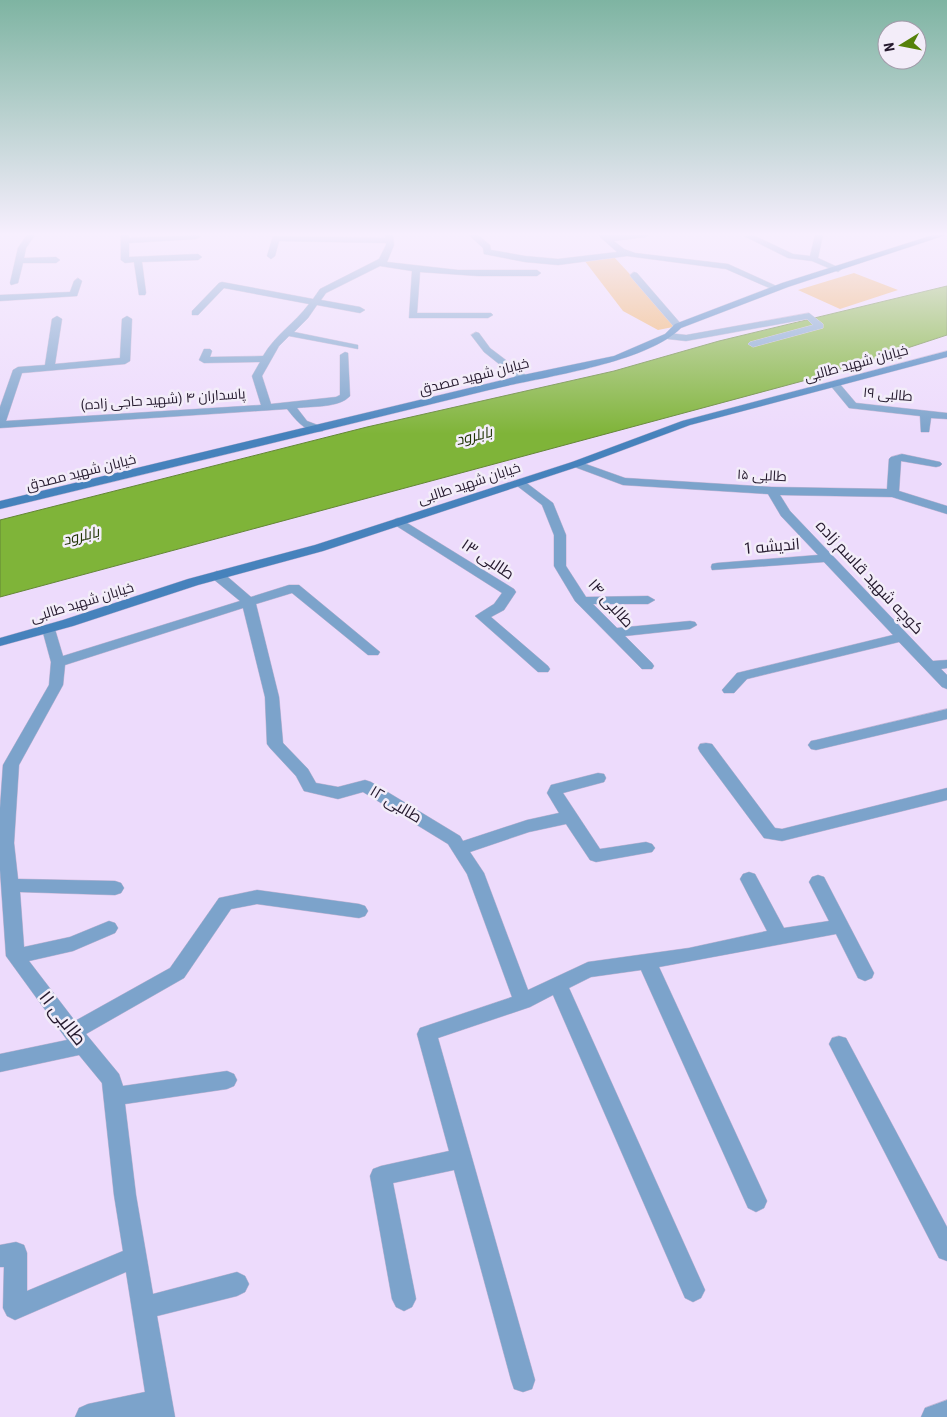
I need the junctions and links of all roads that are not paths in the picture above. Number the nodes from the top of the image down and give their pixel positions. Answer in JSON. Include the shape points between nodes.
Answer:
{"nodes":[{"id":1,"x":207,"y":301,"type":"edge"},
{"id":2,"x":316,"y":301,"type":"joint"},
{"id":3,"x":413,"y":301,"type":"edge"},
{"id":4,"x":657,"y":301,"type":"edge"},
{"id":5,"x":743,"y":301,"type":"edge"},
{"id":6,"x":360,"y":310,"type":"dead end"},
{"id":7,"x":196,"y":313,"type":"dead end"},
{"id":8,"x":488,"y":315,"type":"dead end"},
{"id":9,"x":57,"y":319,"type":"dead end"},
{"id":10,"x":126,"y":319,"type":"dead end"},
{"id":11,"x":678,"y":326,"type":"junction"},
{"id":12,"x":287,"y":333,"type":"junction"},
{"id":13,"x":476,"y":335,"type":"dead end"},
{"id":14,"x":668,"y":336,"type":"junction"},
{"id":15,"x":753,"y":344,"type":"dead end"},
{"id":16,"x":355,"y":347,"type":"dead end"},
{"id":17,"x":207,"y":351,"type":"dead end"},
{"id":18,"x":947,"y":354,"type":"edge"},
{"id":19,"x":345,"y":355,"type":"dead end"},
{"id":20,"x":266,"y":359,"type":"junction"},
{"id":21,"x":50,"y":367,"type":"junction"},
{"id":22,"x":523,"y":378,"type":"junction"},
{"id":23,"x":835,"y":385,"type":"junction"},
{"id":24,"x":290,"y":406,"type":"junction"},
{"id":25,"x":267,"y":407,"type":"junction"},
{"id":26,"x":926,"y":413,"type":"junction"},
{"id":27,"x":947,"y":416,"type":"edge"},
{"id":28,"x":0,"y":424,"type":"edge"},
{"id":29,"x":319,"y":429,"type":"junction"},
{"id":30,"x":925,"y":430,"type":"dead end"},
{"id":31,"x":576,"y":464,"type":"junction"},
{"id":32,"x":936,"y":464,"type":"dead end"},
{"id":33,"x":520,"y":482,"type":"junction"},
{"id":34,"x":772,"y":491,"type":"junction"},
{"id":35,"x":893,"y":493,"type":"junction"},
{"id":36,"x":0,"y":505,"type":"edge"},
{"id":37,"x":947,"y":510,"type":"edge"},
{"id":38,"x":399,"y":522,"type":"junction"},
{"id":39,"x":829,"y":558,"type":"junction"},
{"id":40,"x":717,"y":567,"type":"dead end"},
{"id":41,"x":217,"y":575,"type":"junction"},
{"id":42,"x":648,"y":600,"type":"dead end"},
{"id":43,"x":248,"y":601,"type":"junction"},
{"id":44,"x":582,"y":602,"type":"junction"},
{"id":45,"x":690,"y":625,"type":"dead end"},
{"id":46,"x":49,"y":629,"type":"junction"},
{"id":47,"x":614,"y":633,"type":"junction"},
{"id":48,"x":903,"y":637,"type":"junction"},
{"id":49,"x":0,"y":642,"type":"edge"},
{"id":50,"x":373,"y":652,"type":"dead end"},
{"id":51,"x":58,"y":662,"type":"junction"},
{"id":52,"x":947,"y":664,"type":"edge"},
{"id":53,"x":647,"y":666,"type":"dead end"},
{"id":54,"x":930,"y":666,"type":"junction"},
{"id":55,"x":543,"y":669,"type":"dead end"},
{"id":56,"x":947,"y":684,"type":"edge"},
{"id":57,"x":729,"y":690,"type":"dead end"},
{"id":58,"x":947,"y":714,"type":"edge"},
{"id":59,"x":816,"y":745,"type":"dead end"},
{"id":60,"x":706,"y":748,"type":"dead end"},
{"id":61,"x":598,"y":778,"type":"dead end"},
{"id":62,"x":947,"y":794,"type":"edge"},
{"id":63,"x":570,"y":817,"type":"junction"},
{"id":64,"x":646,"y":848,"type":"dead end"},
{"id":65,"x":459,"y":849,"type":"junction"},
{"id":66,"x":749,"y":878,"type":"dead end"},
{"id":67,"x":818,"y":882,"type":"dead end"},
{"id":68,"x":10,"y":885,"type":"junction"},
{"id":69,"x":114,"y":888,"type":"dead end"},
{"id":70,"x":359,"y":911,"type":"dead end"},
{"id":71,"x":841,"y":926,"type":"junction"},
{"id":72,"x":109,"y":928,"type":"dead end"},
{"id":73,"x":779,"y":936,"type":"junction"},
{"id":74,"x":15,"y":956,"type":"junction"},
{"id":75,"x":647,"y":961,"type":"junction"},
{"id":76,"x":865,"y":973,"type":"dead end"},
{"id":77,"x":558,"y":984,"type":"junction"},
{"id":78,"x":524,"y":1001,"type":"junction"},
{"id":79,"x":78,"y":1039,"type":"junction"},
{"id":80,"x":839,"y":1044,"type":"dead end"},
{"id":81,"x":0,"y":1063,"type":"edge"},
{"id":82,"x":228,"y":1080,"type":"dead end"},
{"id":83,"x":114,"y":1096,"type":"junction"},
{"id":84,"x":461,"y":1158,"type":"junction"},
{"id":85,"x":756,"y":1201,"type":"dead end"},
{"id":86,"x":947,"y":1250,"type":"edge"},
{"id":87,"x":0,"y":1256,"type":"edge"},
{"id":88,"x":135,"y":1257,"type":"junction"},
{"id":89,"x":237,"y":1284,"type":"dead end"},
{"id":90,"x":693,"y":1290,"type":"dead end"},
{"id":91,"x":404,"y":1298,"type":"dead end"},
{"id":92,"x":143,"y":1308,"type":"junction"},
{"id":93,"x":523,"y":1380,"type":"dead end"},
{"id":94,"x":160,"y":1409,"type":"edge"},
{"id":95,"x":947,"y":1413,"type":"edge"},
{"id":96,"x":88,"y":1417,"type":"edge"},
{"id":97,"x":934,"y":1417,"type":"edge"}],
"edges":[{"from":1,"to":7,"type":"street"},
{"from":2,"to":6,"type":"street"},
{"from":2,"to":12,"type":"street","via":[[306,316]]},
{"from":3,"to":8,"type":"street","via":[[412,316]]},
{"from":4,"to":11,"type":"street"},
{"from":5,"to":11,"type":"street","name":"خیابان شهید مصدق"},
{"from":9,"to":21,"type":"street"},
{"from":10,"to":21,"type":"street","via":[[125,361]]},
{"from":11,"to":14,"type":"street","name":"خیابان شهید مصدق"},
{"from":12,"to":16,"type":"street"},
{"from":12,"to":20,"type":"street"},
{"from":13,"to":22,"type":"street","via":[[487,350]]},
{"from":14,"to":15,"type":"street","via":[[686,338],[809,316],[820,326]]},
{"from":14,"to":22,"type":"street","name":"خیابان شهید مصدق","via":[[617,358]]},
{"from":17,"to":20,"type":"street","via":[[204,360]]},
{"from":18,"to":23,"type":"street","name":"خیابان شهید طالبی"},
{"from":19,"to":24,"type":"street","name":"پاسداران ۴ (شهید حاجی زاده)","via":[[345,396],[339,400]]},
{"from":20,"to":25,"type":"street","via":[[257,376]]},
{"from":21,"to":28,"type":"street","via":[[18,370]]},
{"from":22,"to":29,"type":"street","name":"خیابان شهید مصدق"},
{"from":23,"to":26,"type":"street","name":"طالبی ۱۹","via":[[853,406]]},
{"from":23,"to":31,"type":"street","name":"خیابان شهید طالبی","via":[[686,423]]},
{"from":24,"to":25,"type":"street","name":"پاسداران ۴ (شهید حاجی زاده)"},
{"from":24,"to":29,"type":"street","via":[[302,423]]},
{"from":25,"to":28,"type":"street","name":"پاسداران ۴ (شهید حاجی زاده)"},
{"from":26,"to":27,"type":"street","name":"طالبی ۱۹"},
{"from":26,"to":30,"type":"street"},
{"from":29,"to":36,"type":"street","name":"خیابان شهید مصدق"},
{"from":31,"to":33,"type":"street","name":"خیابان شهید طالبی"},
{"from":31,"to":34,"type":"street","name":"طالبی ۱۵","via":[[623,481]]},
{"from":32,"to":35,"type":"street","via":[[902,457],[895,459]]},
{"from":33,"to":38,"type":"street","name":"خیابان شهید طالبی"},
{"from":33,"to":44,"type":"street","name":"طالبی ۱۴","via":[[547,503],[560,535],[560,566]]},
{"from":34,"to":35,"type":"street","name":"طالبی ۱۵"},
{"from":34,"to":39,"type":"street","name":"کوچه شهید قاسم زاده","via":[[785,513]]},
{"from":35,"to":37,"type":"street","name":"طالبی ۱۵"},
{"from":38,"to":41,"type":"street","name":"خیابان شهید طالبی","via":[[319,548]]},
{"from":38,"to":55,"type":"street","name":"طالبی ۱۳","via":[[509,592],[499,607],[482,616]]},
{"from":39,"to":40,"type":"street","name":"اندیشه 1"},
{"from":39,"to":48,"type":"street","name":"کوچه شهید قاسم زاده"},
{"from":41,"to":43,"type":"street"},
{"from":41,"to":46,"type":"street","name":"خیابان شهید طالبی"},
{"from":42,"to":44,"type":"street"},
{"from":43,"to":50,"type":"street","via":[[294,588]]},
{"from":43,"to":51,"type":"street"},
{"from":43,"to":65,"type":"street","name":"طالبی ۱۲","via":[[272,698],[275,744],[302,773],[310,787],[338,793],[365,786],[454,840]]},
{"from":44,"to":47,"type":"street","name":"طالبی ۱۴"},
{"from":45,"to":47,"type":"street"},
{"from":46,"to":49,"type":"street","name":"خیابان شهید طالبی"},
{"from":46,"to":51,"type":"street"},
{"from":47,"to":53,"type":"street","name":"طالبی ۱۴"},
{"from":48,"to":54,"type":"street","name":"کوچه شهید قاسم زاده"},
{"from":48,"to":57,"type":"street","via":[[742,676]]},
{"from":51,"to":68,"type":"street","via":[[56,685],[11,765],[6,843]]},
{"from":52,"to":54,"type":"street"},
{"from":54,"to":56,"type":"street","name":"کوچه شهید قاسم زاده"},
{"from":58,"to":59,"type":"street"},
{"from":60,"to":62,"type":"street","via":[[770,834],[782,835]]},
{"from":61,"to":63,"type":"street","via":[[557,789],[556,796]]},
{"from":63,"to":64,"type":"street","via":[[596,856]]},
{"from":63,"to":65,"type":"street","via":[[527,826]]},
{"from":65,"to":78,"type":"street","name":"طالبی ۱۲","via":[[475,873]]},
{"from":66,"to":73,"type":"street"},
{"from":67,"to":71,"type":"street"},
{"from":68,"to":69,"type":"street"},
{"from":68,"to":74,"type":"street"},
{"from":70,"to":79,"type":"street","via":[[257,897],[225,902],[178,973],[139,992]]},
{"from":71,"to":73,"type":"street"},
{"from":71,"to":76,"type":"street"},
{"from":72,"to":74,"type":"street","via":[[73,944]]},
{"from":73,"to":75,"type":"street"},
{"from":74,"to":79,"type":"street","name":"طالبی ۱۱"},
{"from":75,"to":77,"type":"street","via":[[588,970]]},
{"from":75,"to":85,"type":"street"},
{"from":77,"to":78,"type":"street"},
{"from":77,"to":90,"type":"street"},
{"from":78,"to":84,"type":"street","via":[[426,1034]]},
{"from":79,"to":81,"type":"street"},
{"from":79,"to":83,"type":"street","name":"طالبی ۱۱","via":[[112,1080]]},
{"from":80,"to":86,"type":"street"},
{"from":82,"to":83,"type":"street"},
{"from":83,"to":88,"type":"street","name":"طالبی ۱۱"},
{"from":84,"to":91,"type":"street","via":[[380,1176]]},
{"from":84,"to":93,"type":"street"},
{"from":87,"to":88,"type":"street","via":[[16,1253],[15,1308]]},
{"from":88,"to":92,"type":"street","name":"طالبی ۱۱"},
{"from":89,"to":92,"type":"street"},
{"from":92,"to":94,"type":"street","name":"طالبی ۱۱"},
{"from":94,"to":96,"type":"street"},
{"from":95,"to":97,"type":"street"}]}
